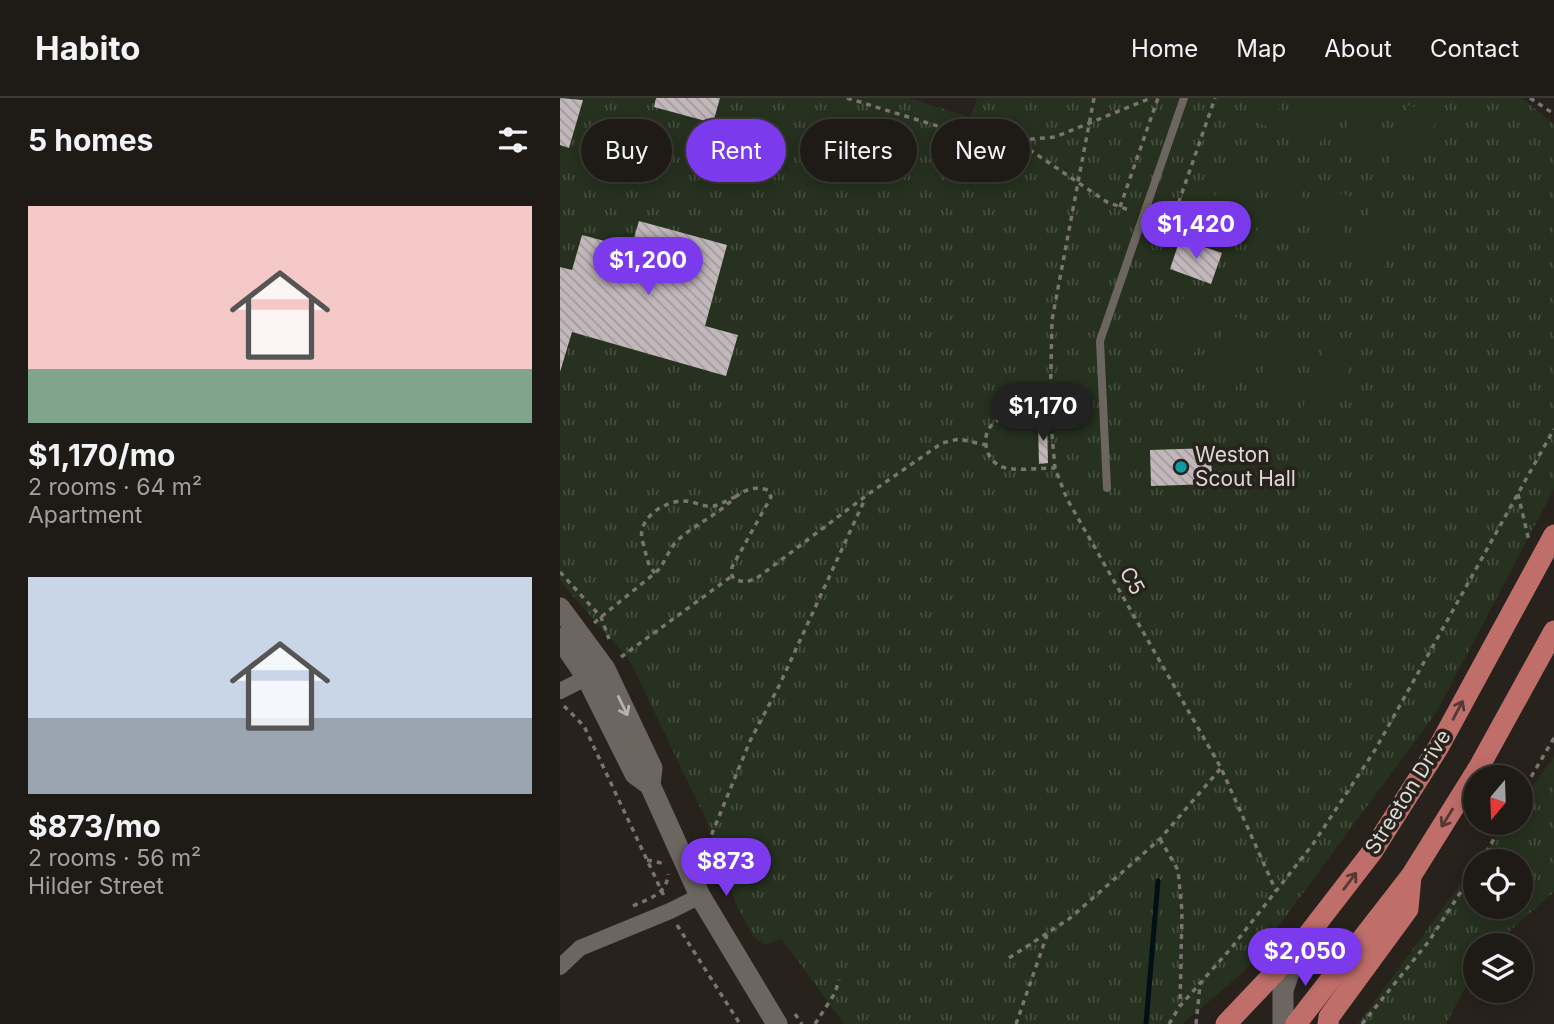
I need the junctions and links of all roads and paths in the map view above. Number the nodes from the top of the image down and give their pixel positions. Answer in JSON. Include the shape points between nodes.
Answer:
{"nodes":[{"id":1,"x":847,"y":98,"type":"edge"},
{"id":2,"x":1094,"y":98,"type":"edge"},
{"id":3,"x":1150,"y":98,"type":"edge"},
{"id":4,"x":1158,"y":98,"type":"edge"},
{"id":5,"x":1184,"y":98,"type":"edge"},
{"id":6,"x":1215,"y":98,"type":"edge"},
{"id":7,"x":1530,"y":98,"type":"edge"},
{"id":8,"x":1554,"y":114,"type":"edge"},
{"id":9,"x":1089,"y":123,"type":"junction"},
{"id":10,"x":931,"y":124,"type":"edge"},
{"id":11,"x":1030,"y":139,"type":"edge"},
{"id":12,"x":1030,"y":150,"type":"edge"},
{"id":13,"x":1079,"y":184,"type":"junction"},
{"id":14,"x":1120,"y":207,"type":"junction"},
{"id":15,"x":1144,"y":215,"type":"junction"},
{"id":16,"x":1050,"y":413,"type":"junction"},
{"id":17,"x":1554,"y":429,"type":"edge"},
{"id":18,"x":986,"y":445,"type":"junction"},
{"id":19,"x":1055,"y":468,"type":"junction"},
{"id":20,"x":1107,"y":488,"type":"dead end"},
{"id":21,"x":1518,"y":492,"type":"junction"},
{"id":22,"x":867,"y":495,"type":"junction"},
{"id":23,"x":735,"y":497,"type":"junction"},
{"id":24,"x":1554,"y":535,"type":"edge"},
{"id":25,"x":1535,"y":567,"type":"junction"},
{"id":26,"x":560,"y":572,"type":"edge"},
{"id":27,"x":655,"y":573,"type":"junction"},
{"id":28,"x":732,"y":576,"type":"junction"},
{"id":29,"x":560,"y":608,"type":"edge"},
{"id":30,"x":601,"y":617,"type":"junction"},
{"id":31,"x":1554,"y":631,"type":"edge"},
{"id":32,"x":570,"y":636,"type":"edge"},
{"id":33,"x":609,"y":641,"type":"dead end"},
{"id":34,"x":602,"y":666,"type":"junction"},
{"id":35,"x":560,"y":691,"type":"edge"},
{"id":36,"x":560,"y":704,"type":"edge"},
{"id":37,"x":1554,"y":738,"type":"edge"},
{"id":38,"x":1221,"y":768,"type":"junction"},
{"id":39,"x":1533,"y":774,"type":"edge"},
{"id":40,"x":1160,"y":839,"type":"junction"},
{"id":41,"x":698,"y":842,"type":"dead end"},
{"id":42,"x":647,"y":860,"type":"junction"},
{"id":43,"x":1411,"y":876,"type":"junction"},
{"id":44,"x":1463,"y":889,"type":"edge"},
{"id":45,"x":1276,"y":891,"type":"junction"},
{"id":46,"x":662,"y":892,"type":"junction"},
{"id":47,"x":700,"y":896,"type":"junction"},
{"id":48,"x":625,"y":910,"type":"dead end"},
{"id":49,"x":670,"y":911,"type":"junction"},
{"id":50,"x":1047,"y":933,"type":"junction"},
{"id":51,"x":1297,"y":949,"type":"junction"},
{"id":52,"x":1009,"y":958,"type":"dead end"},
{"id":53,"x":560,"y":967,"type":"edge"},
{"id":54,"x":839,"y":979,"type":"dead end"},
{"id":55,"x":1201,"y":984,"type":"junction"},
{"id":56,"x":1180,"y":1006,"type":"junction"},
{"id":57,"x":786,"y":1019,"type":"edge"},
{"id":58,"x":740,"y":1024,"type":"edge"},
{"id":59,"x":802,"y":1024,"type":"edge"},
{"id":60,"x":815,"y":1024,"type":"edge"},
{"id":61,"x":1016,"y":1024,"type":"edge"},
{"id":62,"x":1169,"y":1024,"type":"edge"},
{"id":63,"x":1196,"y":1024,"type":"edge"},
{"id":64,"x":1226,"y":1024,"type":"edge"},
{"id":65,"x":1283,"y":1024,"type":"edge"},
{"id":66,"x":1296,"y":1024,"type":"edge"},
{"id":67,"x":1328,"y":1024,"type":"edge"},
{"id":68,"x":1362,"y":1024,"type":"edge"}],
"edges":[{"from":1,"to":10,"type":"path"},
{"from":2,"to":9,"type":"path","name":"C5"},
{"from":3,"to":9,"type":"path"},
{"from":4,"to":14,"type":"path"},
{"from":5,"to":15,"type":"lane"},
{"from":6,"to":15,"type":"path","via":[[1175,213],[1164,209],[1161,221]]},
{"from":7,"to":8,"type":"path"},
{"from":9,"to":11,"type":"path","via":[[1055,137]]},
{"from":9,"to":13,"type":"path","name":"C5"},
{"from":12,"to":13,"type":"path"},
{"from":13,"to":14,"type":"path"},
{"from":13,"to":16,"type":"path","name":"C5","via":[[1052,320]]},
{"from":14,"to":15,"type":"path"},
{"from":15,"to":20,"type":"lane","via":[[1100,341]]},
{"from":16,"to":18,"type":"path","via":[[1000,418],[988,430]]},
{"from":16,"to":19,"type":"path","name":"C5"},
{"from":17,"to":21,"type":"path"},
{"from":18,"to":19,"type":"path","via":[[1003,468]]},
{"from":18,"to":22,"type":"path","via":[[959,439],[942,443]]},
{"from":19,"to":38,"type":"path","name":"C5","via":[[1067,499]]},
{"from":21,"to":25,"type":"path"},
{"from":21,"to":45,"type":"path","via":[[1375,750]]},
{"from":22,"to":28,"type":"path","via":[[757,578],[740,582]]},
{"from":22,"to":41,"type":"path","via":[[750,741],[704,853]]},
{"from":23,"to":27,"type":"path","via":[[680,538]]},
{"from":23,"to":27,"type":"path","via":[[709,506],[677,501],[649,516],[640,538],[646,563]]},
{"from":23,"to":28,"type":"path","via":[[757,487],[768,490],[771,497],[732,567]]},
{"from":24,"to":25,"type":"main road","name":"Streeton Drive"},
{"from":51,"to":25,"type":"main road","name":"Streeton Drive","one_way":true,"via":[[1372,852],[1438,748]]},
{"from":26,"to":30,"type":"path"},
{"from":27,"to":30,"type":"path"},
{"from":28,"to":34,"type":"path"},
{"from":29,"to":32,"type":"street"},
{"from":30,"to":32,"type":"path"},
{"from":30,"to":33,"type":"path"},
{"from":31,"to":43,"type":"main road","one_way":true,"via":[[1479,767]]},
{"from":32,"to":34,"type":"street"},
{"from":34,"to":35,"type":"street"},
{"from":34,"to":47,"type":"street","via":[[652,768],[650,785]]},
{"from":36,"to":42,"type":"path","via":[[584,726]]},
{"from":37,"to":39,"type":"path"},
{"from":38,"to":40,"type":"path"},
{"from":38,"to":45,"type":"path","name":"C5"},
{"from":40,"to":50,"type":"path"},
{"from":40,"to":56,"type":"path","via":[[1178,870]]},
{"from":42,"to":46,"type":"path"},
{"from":42,"to":46,"type":"path","via":[[667,864],[668,883]]},
{"from":43,"to":66,"type":"main road"},
{"from":43,"to":67,"type":"main road","via":[[1408,909]]},
{"from":44,"to":68,"type":"path","via":[[1429,941]]},
{"from":45,"to":55,"type":"path"},
{"from":46,"to":48,"type":"path"},
{"from":46,"to":49,"type":"path"},
{"from":47,"to":49,"type":"street"},
{"from":47,"to":57,"type":"street"},
{"from":49,"to":53,"type":"street","via":[[580,948]]},
{"from":49,"to":58,"type":"path"},
{"from":50,"to":52,"type":"path"},
{"from":50,"to":61,"type":"path"},
{"from":51,"to":64,"type":"main road","name":"Streeton Drive"},
{"from":51,"to":65,"type":"street","via":[[1283,990]]},
{"from":54,"to":60,"type":"path"},
{"from":55,"to":56,"type":"path"},
{"from":55,"to":63,"type":"path"},
{"from":56,"to":62,"type":"path"},
{"from":57,"to":59,"type":"path"}]}
